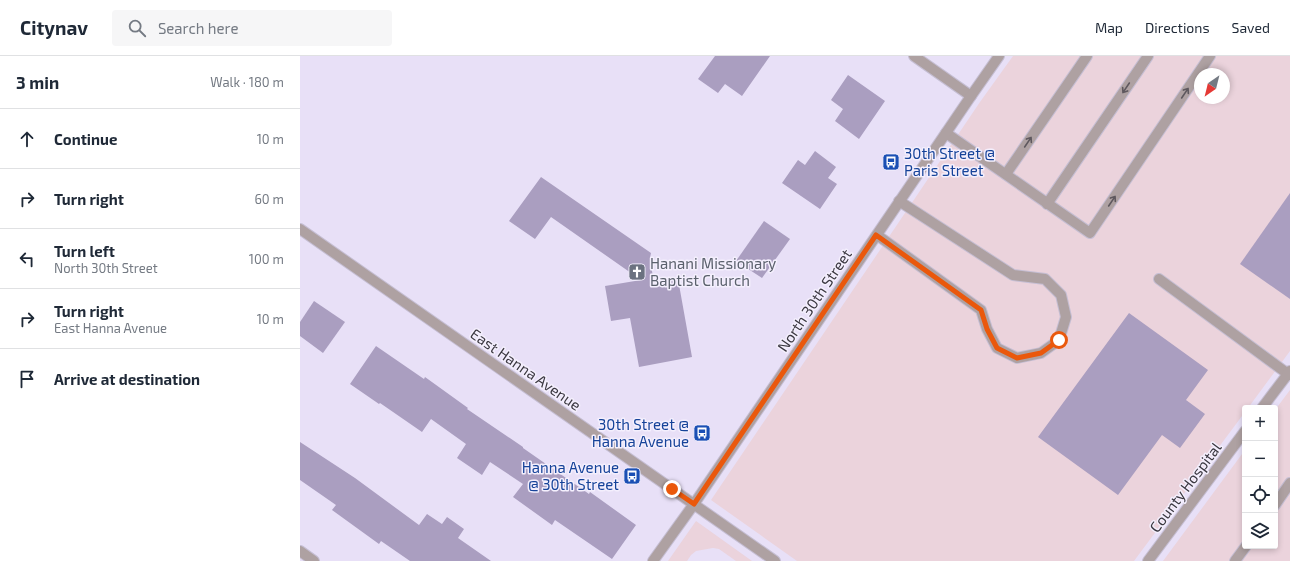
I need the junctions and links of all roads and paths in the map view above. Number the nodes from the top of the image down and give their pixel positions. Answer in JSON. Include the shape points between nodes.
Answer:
{"nodes":[{"id":1,"x":914,"y":56,"type":"edge"},
{"id":2,"x":999,"y":56,"type":"edge"},
{"id":3,"x":1087,"y":56,"type":"edge"},
{"id":4,"x":1148,"y":56,"type":"edge"},
{"id":5,"x":1210,"y":56,"type":"edge"},
{"id":6,"x":971,"y":96,"type":"junction"},
{"id":7,"x":946,"y":133,"type":"junction"},
{"id":8,"x":1006,"y":174,"type":"junction"},
{"id":9,"x":900,"y":202,"type":"junction"},
{"id":10,"x":1047,"y":204,"type":"junction"},
{"id":11,"x":300,"y":229,"type":"edge"},
{"id":12,"x":876,"y":235,"type":"junction"},
{"id":13,"x":1159,"y":279,"type":"dead end"},
{"id":14,"x":1289,"y":372,"type":"edge"},
{"id":15,"x":1264,"y":405,"type":"edge"},
{"id":16,"x":1242,"y":435,"type":"edge"},
{"id":17,"x":1290,"y":483,"type":"edge"},
{"id":18,"x":1278,"y":500,"type":"edge"},
{"id":19,"x":694,"y":504,"type":"junction"},
{"id":20,"x":1244,"y":549,"type":"edge"},
{"id":21,"x":300,"y":551,"type":"edge"},
{"id":22,"x":314,"y":561,"type":"edge"},
{"id":23,"x":653,"y":561,"type":"edge"},
{"id":24,"x":775,"y":561,"type":"edge"},
{"id":25,"x":1148,"y":561,"type":"edge"},
{"id":26,"x":1235,"y":561,"type":"edge"}],
"edges":[{"from":1,"to":6,"type":"street"},
{"from":2,"to":6,"type":"street","name":"North 30th Street"},
{"from":8,"to":3,"type":"street","one_way":true},
{"from":4,"to":10,"type":"street","one_way":true},
{"from":10,"to":5,"type":"street","one_way":true,"via":[[1090,233]]},
{"from":6,"to":7,"type":"street","name":"North 30th Street"},
{"from":7,"to":8,"type":"street"},
{"from":7,"to":9,"type":"street","name":"North 30th Street"},
{"from":8,"to":10,"type":"street"},
{"from":9,"to":12,"type":"street","name":"North 30th Street"},
{"from":9,"to":12,"type":"street","via":[[1013,275],[1045,279],[1061,295],[1066,318],[1059,340],[1041,353],[1017,358],[997,348],[981,310]]},
{"from":11,"to":19,"type":"street","name":"East Hanna Avenue"},
{"from":12,"to":19,"type":"street","name":"North 30th Street"},
{"from":13,"to":14,"type":"street"},
{"from":14,"to":15,"type":"street"},
{"from":16,"to":25,"type":"street","name":"County Hospital"},
{"from":17,"to":18,"type":"street"},
{"from":19,"to":23,"type":"street","name":"North 30th Street"},
{"from":19,"to":24,"type":"street","name":"East Hanna Avenue"},
{"from":20,"to":26,"type":"street"},
{"from":21,"to":22,"type":"street"}]}
